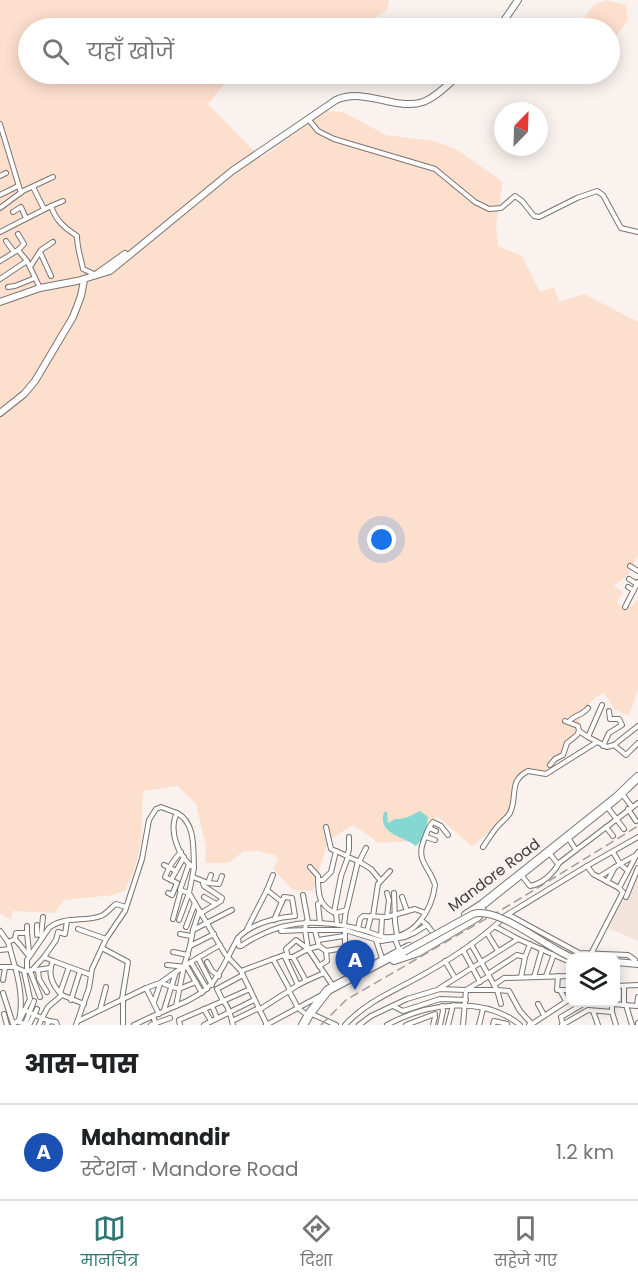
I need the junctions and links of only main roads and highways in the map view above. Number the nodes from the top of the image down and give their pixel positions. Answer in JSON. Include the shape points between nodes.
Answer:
{"nodes":[{"id":1,"x":519,"y":0,"type":"edge"},
{"id":2,"x":507,"y":18,"type":"edge"},
{"id":3,"x":444,"y":84,"type":"edge"},
{"id":4,"x":446,"y":84,"type":"edge"},
{"id":5,"x":423,"y":100,"type":"junction"},
{"id":6,"x":93,"y":276,"type":"junction"},
{"id":7,"x":84,"y":280,"type":"junction"},
{"id":8,"x":0,"y":302,"type":"edge"},
{"id":9,"x":0,"y":411,"type":"edge"},
{"id":10,"x":638,"y":777,"type":"edge"},
{"id":11,"x":638,"y":782,"type":"edge"},
{"id":12,"x":403,"y":954,"type":"junction"},
{"id":13,"x":566,"y":957,"type":"edge"},
{"id":14,"x":620,"y":962,"type":"edge"},
{"id":15,"x":636,"y":962,"type":"edge"},
{"id":16,"x":310,"y":1014,"type":"junction"},
{"id":17,"x":305,"y":1025,"type":"edge"}],
"edges":[{"from":1,"to":2,"type":"main road"},
{"from":3,"to":5,"type":"main road"},
{"from":4,"to":5,"type":"main road"},
{"from":5,"to":6,"type":"main road","via":[[410,104],[352,94],[336,100],[219,182],[110,271]]},
{"from":5,"to":6,"type":"main road","via":[[358,92],[337,95],[231,168]]},
{"from":6,"to":7,"type":"main road"},
{"from":7,"to":8,"type":"main road","via":[[40,288]]},
{"from":7,"to":9,"type":"main road","via":[[71,315],[33,379]]},
{"from":10,"to":12,"type":"highway","name":"Mandore Road","via":[[483,904]]},
{"from":11,"to":12,"type":"highway","name":"Mandore Road","via":[[493,899],[477,917],[418,952]]},
{"from":12,"to":13,"type":"main road","bridge":true,"via":[[482,912],[525,931]]},
{"from":12,"to":16,"type":"highway","name":"Mandore Road","via":[[335,989]]},
{"from":12,"to":16,"type":"highway","name":"Mandore Road","via":[[333,986]]},
{"from":14,"to":15,"type":"main road"},
{"from":16,"to":17,"type":"highway","name":"Mandore Road"}]}
